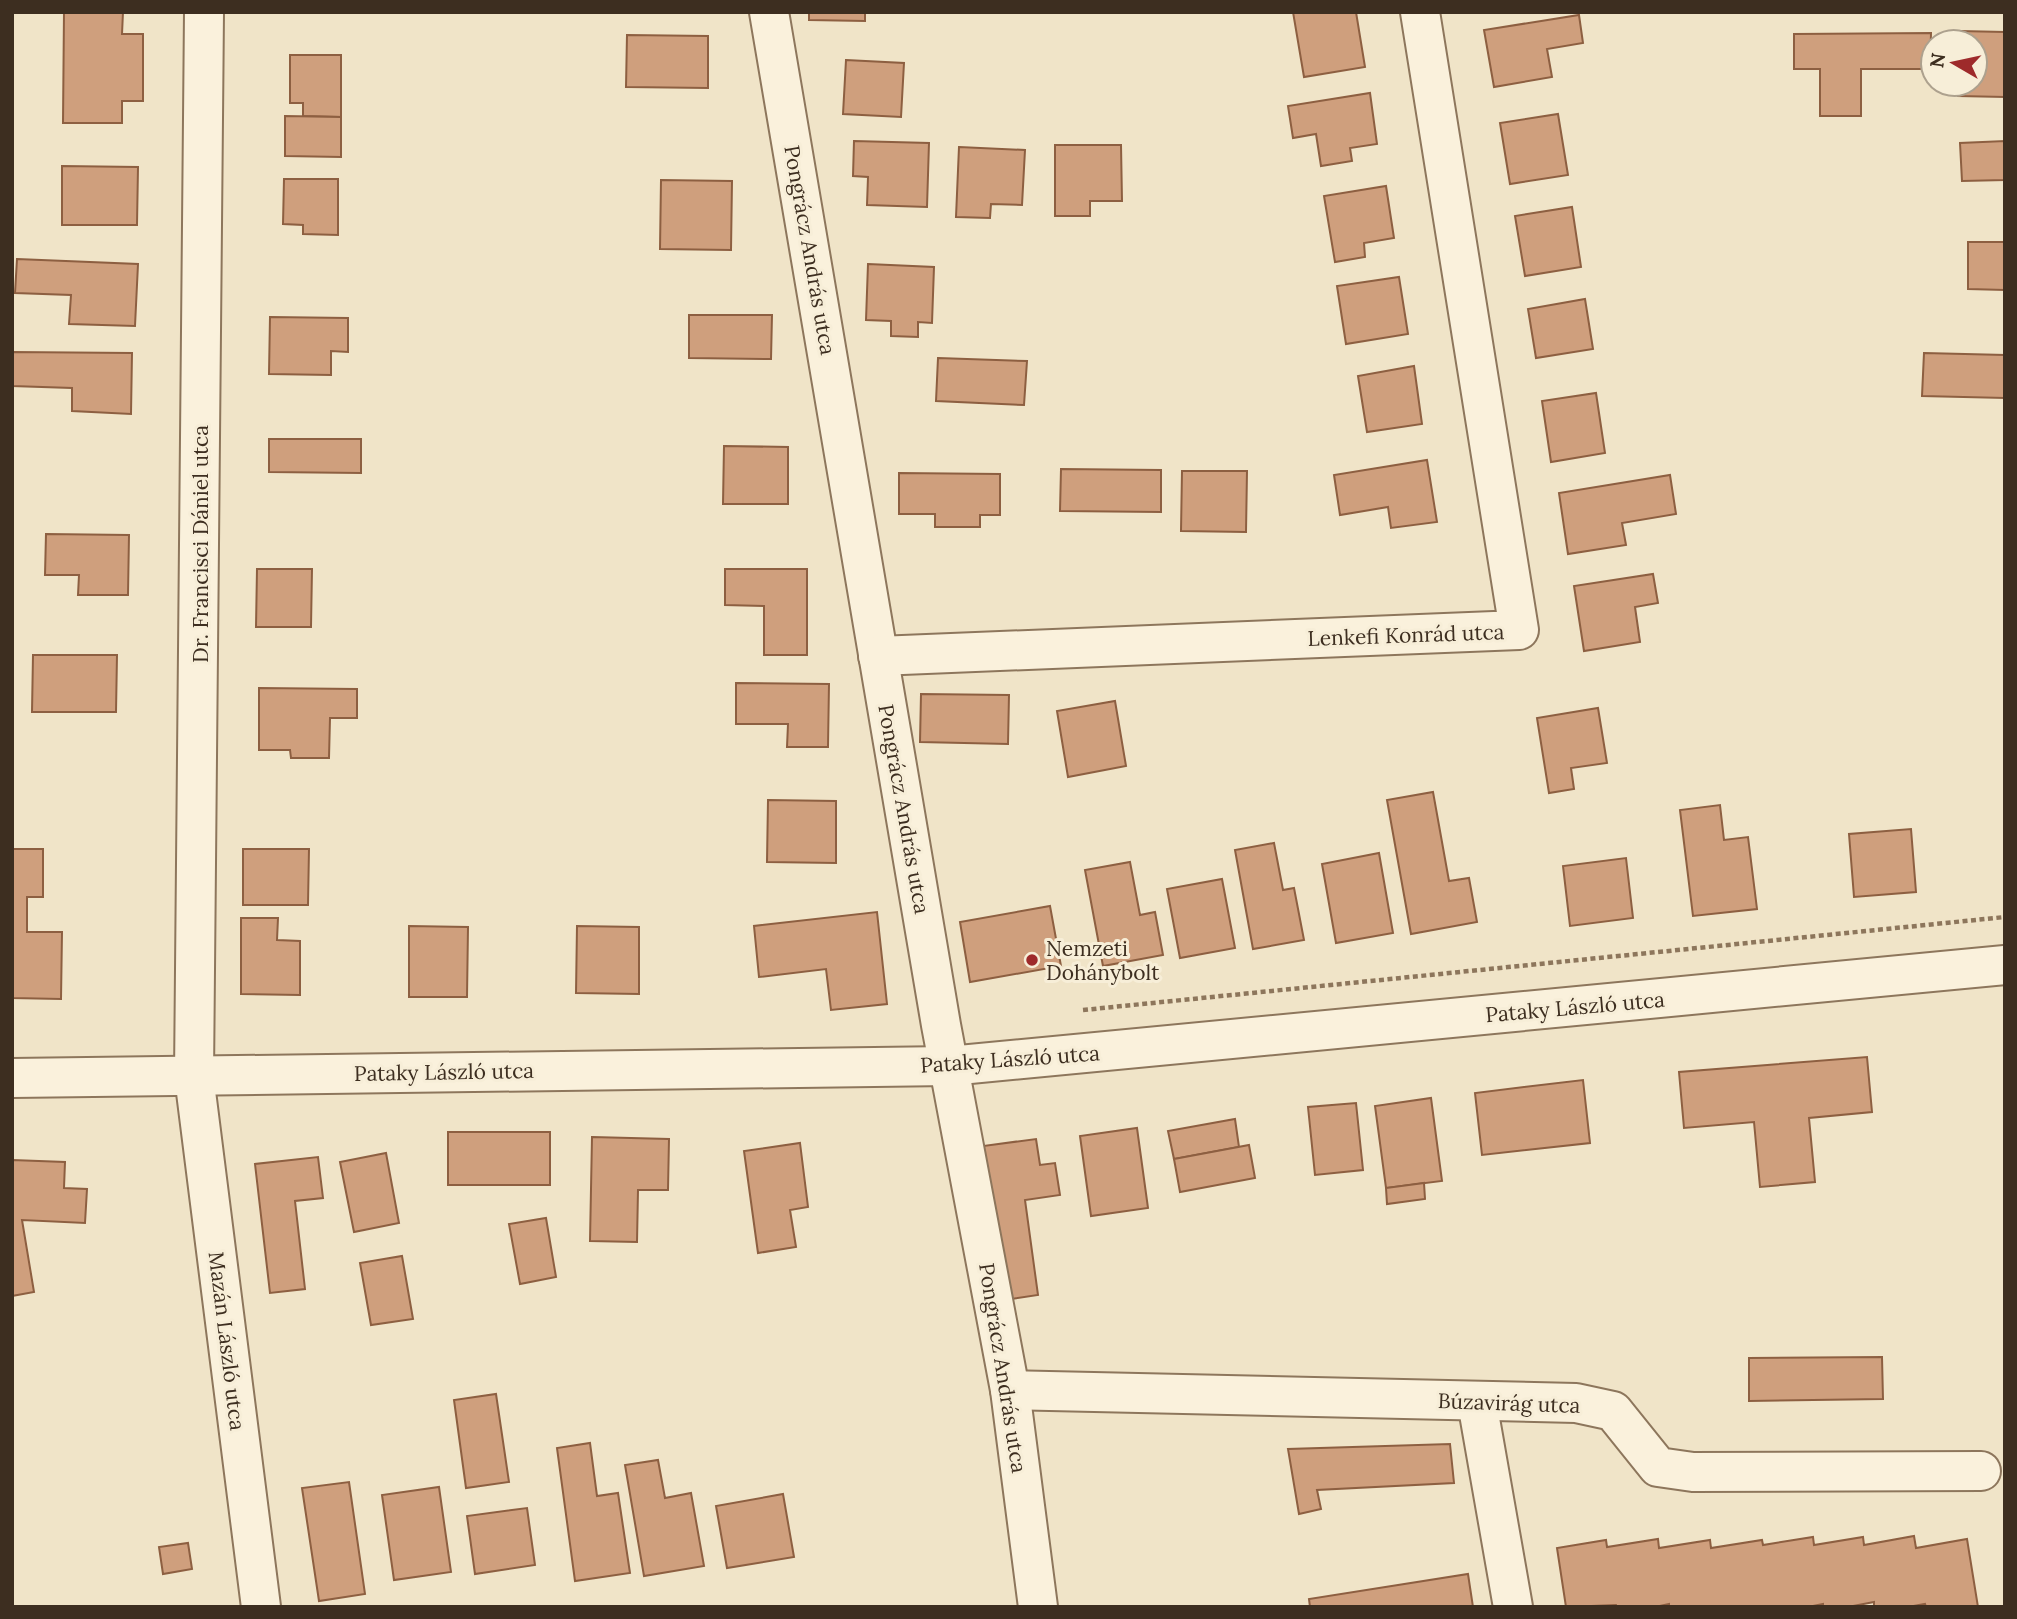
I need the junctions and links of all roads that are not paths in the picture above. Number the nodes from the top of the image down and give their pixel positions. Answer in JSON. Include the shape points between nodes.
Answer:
{"nodes":[{"id":1,"x":204,"y":12,"type":"edge"},
{"id":2,"x":769,"y":12,"type":"edge"},
{"id":3,"x":1420,"y":12,"type":"edge"},
{"id":4,"x":878,"y":656,"type":"junction"},
{"id":5,"x":2005,"y":965,"type":"edge"},
{"id":6,"x":949,"y":1066,"type":"junction"},
{"id":7,"x":194,"y":1076,"type":"junction"},
{"id":8,"x":12,"y":1078,"type":"edge"},
{"id":9,"x":1010,"y":1390,"type":"junction"},
{"id":10,"x":1477,"y":1402,"type":"junction"},
{"id":11,"x":1981,"y":1471,"type":"dead end"},
{"id":12,"x":261,"y":1607,"type":"edge"},
{"id":13,"x":1038,"y":1607,"type":"edge"},
{"id":14,"x":1513,"y":1607,"type":"edge"}],
"edges":[{"from":1,"to":7,"type":"street","name":"Dr. Francisci Dániel utca"},
{"from":2,"to":4,"type":"street","name":"Pongrácz András utca"},
{"from":3,"to":4,"type":"street","name":"Lenkefi Konrád utca","via":[[1519,630]]},
{"from":4,"to":6,"type":"street","name":"Pongrácz András utca"},
{"from":5,"to":6,"type":"street","name":"Pataky László utca"},
{"from":6,"to":7,"type":"street","name":"Pataky László utca"},
{"from":6,"to":9,"type":"street","name":"Pongrácz András utca"},
{"from":7,"to":8,"type":"street","name":"Pataky László utca"},
{"from":7,"to":12,"type":"street","name":"Mazán László utca"},
{"from":9,"to":10,"type":"street","name":"Búzavirág utca"},
{"from":9,"to":13,"type":"street","name":"Pongrácz András utca"},
{"from":10,"to":11,"type":"street","name":"Búzavirág utca","via":[[1576,1403],[1613,1411],[1658,1467],[1693,1472]]},
{"from":10,"to":14,"type":"street"}]}
